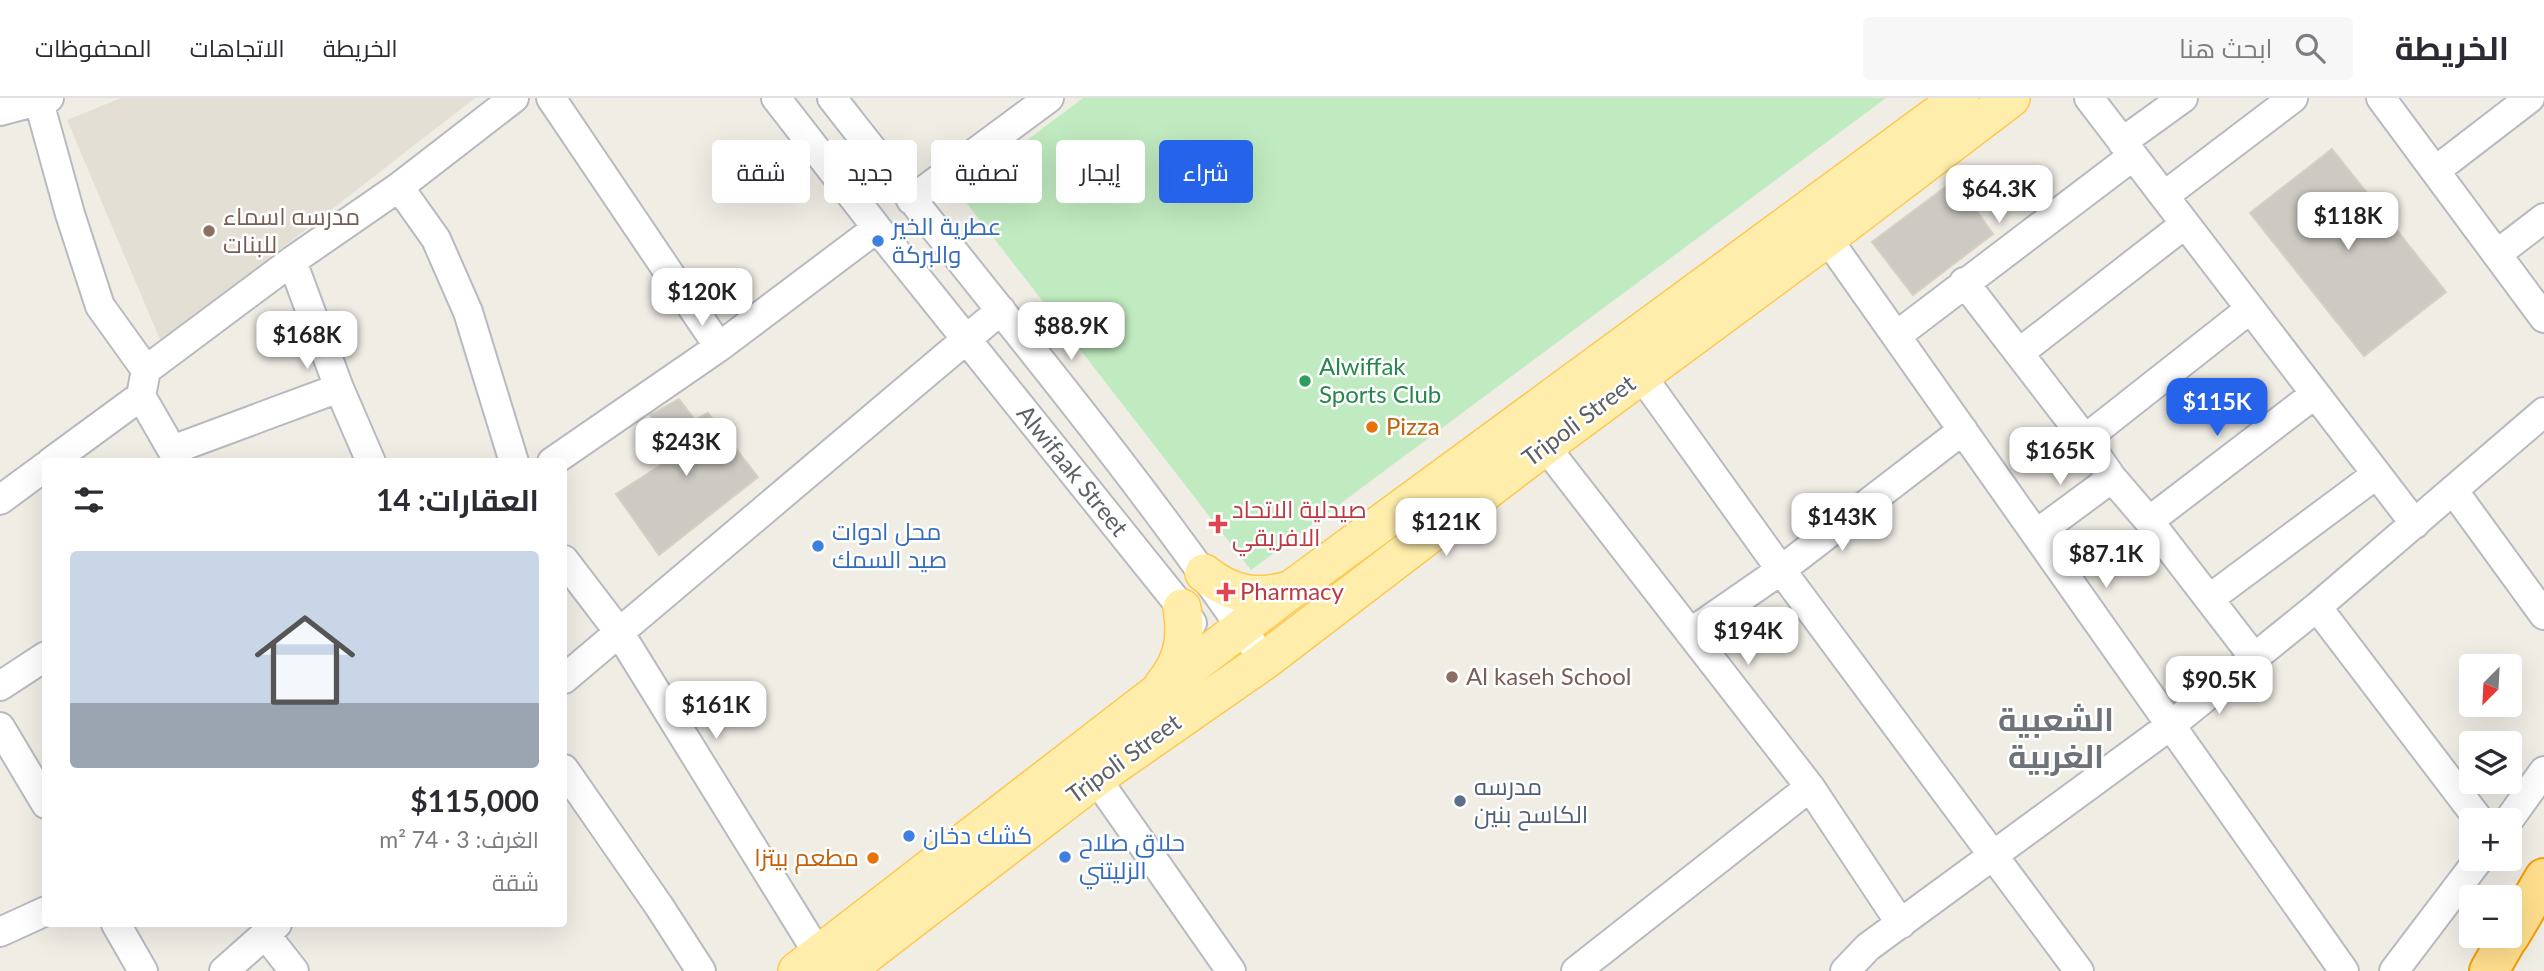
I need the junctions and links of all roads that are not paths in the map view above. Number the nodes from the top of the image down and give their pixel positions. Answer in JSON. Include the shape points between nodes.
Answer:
{"nodes":[{"id":1,"x":514,"y":98,"type":"edge"},
{"id":2,"x":551,"y":98,"type":"edge"},
{"id":3,"x":776,"y":98,"type":"edge"},
{"id":4,"x":832,"y":98,"type":"edge"},
{"id":5,"x":1049,"y":98,"type":"edge"},
{"id":6,"x":1959,"y":98,"type":"edge"},
{"id":7,"x":2011,"y":98,"type":"edge"},
{"id":8,"x":2089,"y":98,"type":"edge"},
{"id":9,"x":2183,"y":98,"type":"edge"},
{"id":10,"x":2293,"y":98,"type":"edge"},
{"id":11,"x":2381,"y":98,"type":"edge"},
{"id":12,"x":2530,"y":98,"type":"edge"},
{"id":13,"x":44,"y":100,"type":"edge"},
{"id":14,"x":0,"y":110,"type":"edge"},
{"id":15,"x":865,"y":140,"type":"edge"},
{"id":16,"x":2127,"y":149,"type":"junction"},
{"id":17,"x":2435,"y":171,"type":"junction"},
{"id":18,"x":399,"y":187,"type":"junction"},
{"id":19,"x":917,"y":196,"type":"edge"},
{"id":20,"x":2164,"y":196,"type":"junction"},
{"id":21,"x":913,"y":203,"type":"edge"},
{"id":22,"x":2544,"y":218,"type":"edge"},
{"id":23,"x":2185,"y":224,"type":"junction"},
{"id":24,"x":877,"y":229,"type":"junction"},
{"id":25,"x":1827,"y":238,"type":"junction"},
{"id":26,"x":2497,"y":254,"type":"junction"},
{"id":27,"x":292,"y":261,"type":"junction"},
{"id":28,"x":1964,"y":282,"type":"junction"},
{"id":29,"x":2250,"y":309,"type":"junction"},
{"id":30,"x":1000,"y":310,"type":"junction"},
{"id":31,"x":2544,"y":318,"type":"edge"},
{"id":32,"x":1896,"y":336,"type":"junction"},
{"id":33,"x":967,"y":341,"type":"junction"},
{"id":34,"x":719,"y":347,"type":"junction"},
{"id":35,"x":2019,"y":353,"type":"junction"},
{"id":36,"x":1641,"y":374,"type":"junction"},
{"id":37,"x":143,"y":383,"type":"junction"},
{"id":38,"x":340,"y":388,"type":"junction"},
{"id":39,"x":2315,"y":394,"type":"junction"},
{"id":40,"x":2544,"y":412,"type":"edge"},
{"id":41,"x":1963,"y":430,"type":"junction"},
{"id":42,"x":2085,"y":439,"type":"junction"},
{"id":43,"x":1545,"y":446,"type":"junction"},
{"id":44,"x":175,"y":456,"type":"edge"},
{"id":45,"x":56,"y":458,"type":"edge"},
{"id":46,"x":369,"y":458,"type":"edge"},
{"id":47,"x":513,"y":458,"type":"edge"},
{"id":48,"x":558,"y":458,"type":"edge"},
{"id":49,"x":42,"y":469,"type":"edge"},
{"id":50,"x":2376,"y":474,"type":"junction"},
{"id":51,"x":2112,"y":478,"type":"junction"},
{"id":52,"x":2454,"y":490,"type":"junction"},
{"id":53,"x":0,"y":500,"type":"edge"},
{"id":54,"x":2149,"y":521,"type":"junction"},
{"id":55,"x":2414,"y":524,"type":"junction"},
{"id":56,"x":2036,"y":534,"type":"junction"},
{"id":57,"x":567,"y":564,"type":"edge"},
{"id":58,"x":1781,"y":570,"type":"junction"},
{"id":59,"x":1204,"y":573,"type":"junction"},
{"id":60,"x":1293,"y":588,"type":"junction"},
{"id":61,"x":2209,"y":599,"type":"junction"},
{"id":62,"x":2317,"y":607,"type":"junction"},
{"id":63,"x":1182,"y":608,"type":"junction"},
{"id":64,"x":2544,"y":615,"type":"edge"},
{"id":65,"x":1242,"y":629,"type":"junction"},
{"id":66,"x":619,"y":632,"type":"junction"},
{"id":67,"x":1690,"y":633,"type":"junction"},
{"id":68,"x":1211,"y":653,"type":"junction"},
{"id":69,"x":2253,"y":656,"type":"junction"},
{"id":70,"x":42,"y":659,"type":"edge"},
{"id":71,"x":1264,"y":661,"type":"junction"},
{"id":72,"x":567,"y":676,"type":"edge"},
{"id":73,"x":1230,"y":684,"type":"junction"},
{"id":74,"x":0,"y":686,"type":"edge"},
{"id":75,"x":1159,"y":690,"type":"junction"},
{"id":76,"x":2171,"y":725,"type":"junction"},
{"id":77,"x":0,"y":727,"type":"edge"},
{"id":78,"x":2544,"y":771,"type":"edge"},
{"id":79,"x":567,"y":773,"type":"edge"},
{"id":80,"x":1096,"y":778,"type":"junction"},
{"id":81,"x":1810,"y":787,"type":"junction"},
{"id":82,"x":42,"y":797,"type":"edge"},
{"id":83,"x":2470,"y":808,"type":"edge"},
{"id":84,"x":2517,"y":808,"type":"edge"},
{"id":85,"x":1994,"y":855,"type":"junction"},
{"id":86,"x":2470,"y":871,"type":"edge"},
{"id":87,"x":2544,"y":878,"type":"edge"},
{"id":88,"x":42,"y":913,"type":"edge"},
{"id":89,"x":2522,"y":914,"type":"edge"},
{"id":90,"x":1901,"y":925,"type":"junction"},
{"id":91,"x":118,"y":927,"type":"edge"},
{"id":92,"x":271,"y":929,"type":"edge"},
{"id":93,"x":0,"y":932,"type":"edge"},
{"id":94,"x":2502,"y":948,"type":"edge"},
{"id":95,"x":820,"y":966,"type":"edge"},
{"id":96,"x":1849,"y":969,"type":"edge"},
{"id":97,"x":143,"y":971,"type":"edge"},
{"id":98,"x":224,"y":971,"type":"edge"},
{"id":99,"x":294,"y":971,"type":"edge"},
{"id":100,"x":701,"y":971,"type":"edge"},
{"id":101,"x":1231,"y":971,"type":"edge"},
{"id":102,"x":1576,"y":971,"type":"edge"},
{"id":103,"x":2079,"y":971,"type":"edge"},
{"id":104,"x":2344,"y":971,"type":"edge"},
{"id":105,"x":2394,"y":971,"type":"edge"},
{"id":106,"x":2489,"y":971,"type":"edge"}],
"edges":[{"from":1,"to":18,"type":"street"},
{"from":2,"to":34,"type":"street"},
{"from":3,"to":24,"type":"street","name":"Alwifaak Street"},
{"from":4,"to":15,"type":"street","name":"Alwifaak Street"},
{"from":5,"to":19,"type":"street"},
{"from":6,"to":60,"type":"main road","name":"Tripoli Street"},
{"from":7,"to":25,"type":"main road","name":"Tripoli Street"},
{"from":8,"to":16,"type":"street"},
{"from":9,"to":16,"type":"street"},
{"from":10,"to":20,"type":"street"},
{"from":11,"to":17,"type":"street"},
{"from":12,"to":17,"type":"street"},
{"from":13,"to":14,"type":"street"},
{"from":13,"to":37,"type":"street","via":[[70,214],[100,306]]},
{"from":16,"to":20,"type":"street"},
{"from":16,"to":28,"type":"street"},
{"from":17,"to":26,"type":"street"},
{"from":18,"to":27,"type":"street"},
{"from":18,"to":47,"type":"street","via":[[436,239],[468,312]]},
{"from":20,"to":23,"type":"street"},
{"from":21,"to":30,"type":"street","name":"Alwifaak Street"},
{"from":22,"to":26,"type":"street"},
{"from":23,"to":29,"type":"street"},
{"from":23,"to":35,"type":"street"},
{"from":24,"to":33,"type":"street","name":"Alwifaak Street"},
{"from":24,"to":34,"type":"street"},
{"from":25,"to":32,"type":"street"},
{"from":25,"to":36,"type":"main road","name":"Tripoli Street"},
{"from":26,"to":31,"type":"street"},
{"from":27,"to":37,"type":"street"},
{"from":27,"to":38,"type":"street"},
{"from":28,"to":32,"type":"street"},
{"from":28,"to":35,"type":"street"},
{"from":29,"to":39,"type":"street"},
{"from":29,"to":42,"type":"street"},
{"from":30,"to":33,"type":"street"},
{"from":30,"to":59,"type":"street","name":"Alwifaak Street"},
{"from":32,"to":41,"type":"street"},
{"from":33,"to":63,"type":"street","name":"Alwifaak Street"},
{"from":33,"to":66,"type":"street"},
{"from":34,"to":48,"type":"street"},
{"from":35,"to":42,"type":"street"},
{"from":36,"to":43,"type":"main road","name":"Tripoli Street"},
{"from":36,"to":58,"type":"street"},
{"from":37,"to":44,"type":"street"},
{"from":37,"to":45,"type":"street"},
{"from":38,"to":44,"type":"street"},
{"from":38,"to":46,"type":"street"},
{"from":39,"to":50,"type":"street"},
{"from":39,"to":54,"type":"street"},
{"from":40,"to":52,"type":"street"},
{"from":41,"to":56,"type":"street"},
{"from":41,"to":58,"type":"street"},
{"from":42,"to":51,"type":"street"},
{"from":43,"to":67,"type":"street"},
{"from":43,"to":71,"type":"main road","name":"Tripoli Street"},
{"from":49,"to":53,"type":"street"},
{"from":50,"to":55,"type":"street"},
{"from":50,"to":61,"type":"street"},
{"from":51,"to":54,"type":"street"},
{"from":51,"to":56,"type":"street"},
{"from":52,"to":55,"type":"street"},
{"from":52,"to":64,"type":"street"},
{"from":54,"to":61,"type":"street"},
{"from":55,"to":62,"type":"street"},
{"from":56,"to":76,"type":"street"},
{"from":57,"to":66,"type":"street"},
{"from":58,"to":67,"type":"street"},
{"from":58,"to":85,"type":"street"},
{"from":59,"to":60,"type":"main road","via":[[1223,587],[1246,595]]},
{"from":59,"to":65,"type":"street","name":"Alwifaak Street"},
{"from":60,"to":65,"type":"main road","name":"Tripoli Street"},
{"from":61,"to":69,"type":"street"},
{"from":62,"to":69,"type":"street"},
{"from":62,"to":83,"type":"street"},
{"from":63,"to":68,"type":"street","name":"Alwifaak Street"},
{"from":63,"to":75,"type":"main road","via":[[1185,626],[1179,661]]},
{"from":65,"to":68,"type":"main road","name":"Tripoli Street"},
{"from":65,"to":71,"type":"street","name":"Alwifaak Street"},
{"from":66,"to":72,"type":"street"},
{"from":66,"to":95,"type":"street"},
{"from":67,"to":81,"type":"street"},
{"from":68,"to":73,"type":"street","name":"Alwifaak Street"},
{"from":68,"to":75,"type":"main road","name":"Tripoli Street"},
{"from":69,"to":76,"type":"street"},
{"from":70,"to":74,"type":"street"},
{"from":71,"to":73,"type":"main road","name":"Tripoli Street"},
{"from":73,"to":80,"type":"main road","name":"Tripoli Street"},
{"from":75,"to":95,"type":"main road","name":"Tripoli Street"},
{"from":76,"to":85,"type":"street"},
{"from":76,"to":104,"type":"street"},
{"from":77,"to":82,"type":"street"},
{"from":78,"to":84,"type":"street"},
{"from":79,"to":100,"type":"street"},
{"from":80,"to":95,"type":"main road","name":"Tripoli Street"},
{"from":80,"to":101,"type":"street"},
{"from":81,"to":90,"type":"street"},
{"from":81,"to":102,"type":"street"},
{"from":85,"to":90,"type":"street"},
{"from":85,"to":103,"type":"street"},
{"from":86,"to":105,"type":"street"},
{"from":87,"to":89,"type":"highway"},
{"from":88,"to":93,"type":"street"},
{"from":90,"to":96,"type":"street"},
{"from":91,"to":97,"type":"street"},
{"from":92,"to":98,"type":"street"},
{"from":92,"to":99,"type":"street"},
{"from":94,"to":106,"type":"highway"}]}
